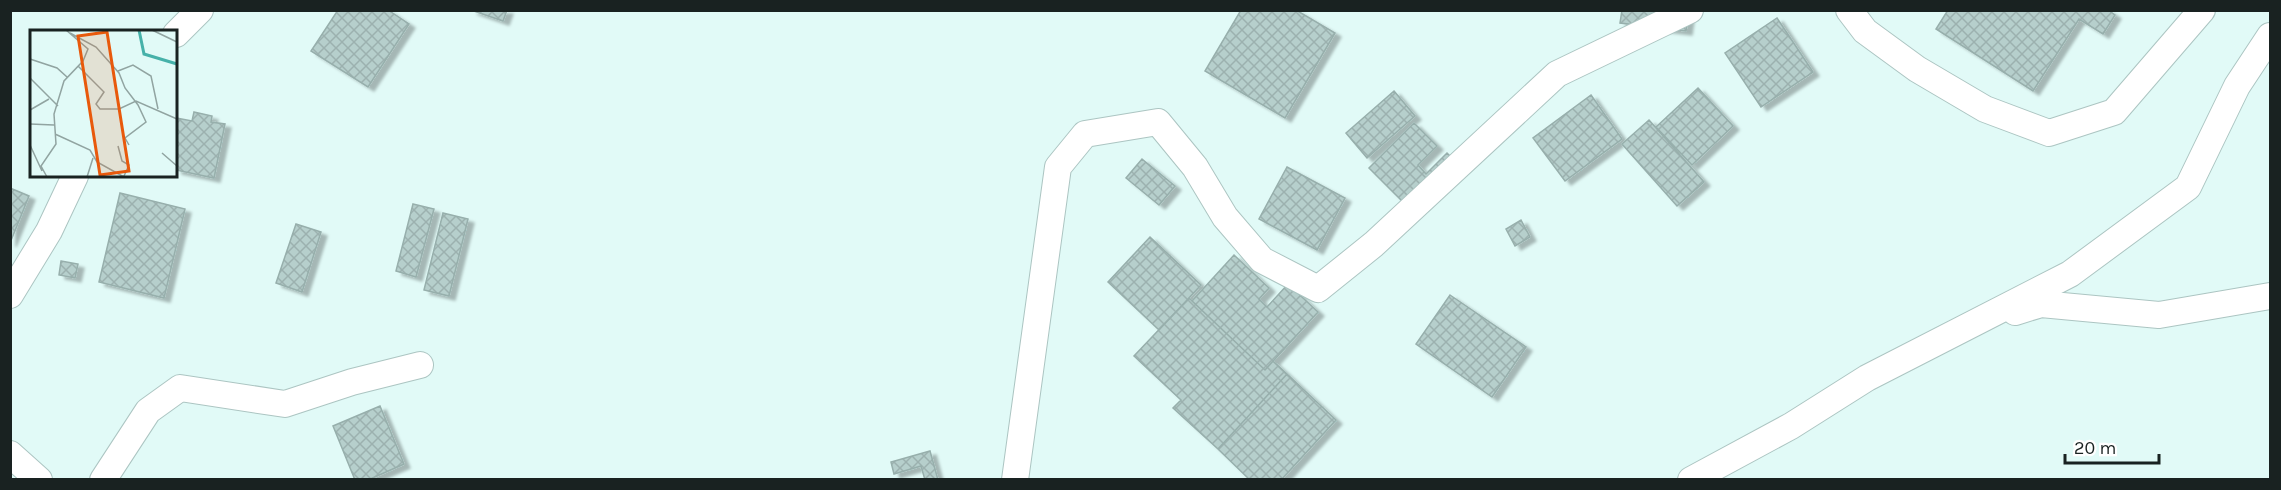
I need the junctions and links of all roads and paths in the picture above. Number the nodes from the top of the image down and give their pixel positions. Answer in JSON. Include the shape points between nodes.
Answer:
{"nodes":[{"id":1,"x":200,"y":10,"type":"edge"},
{"id":2,"x":1690,"y":10,"type":"edge"},
{"id":3,"x":1849,"y":10,"type":"edge"},
{"id":4,"x":2202,"y":10,"type":"edge"},
{"id":5,"x":177,"y":33,"type":"edge"},
{"id":6,"x":2271,"y":36,"type":"edge"},
{"id":7,"x":75,"y":177,"type":"edge"},
{"id":8,"x":10,"y":295,"type":"edge"},
{"id":9,"x":2271,"y":296,"type":"edge"},
{"id":10,"x":1963,"y":328,"type":"junction"},
{"id":11,"x":420,"y":365,"type":"dead end"},
{"id":12,"x":10,"y":454,"type":"edge"},
{"id":13,"x":39,"y":480,"type":"edge"},
{"id":14,"x":103,"y":480,"type":"edge"},
{"id":15,"x":1015,"y":480,"type":"edge"},
{"id":16,"x":1691,"y":480,"type":"edge"}],
"edges":[{"from":1,"to":5,"type":"street"},
{"from":2,"to":15,"type":"street","via":[[1557,74],[1374,244],[1318,288],[1262,260],[1225,217],[1196,167],[1158,122],[1085,134],[1059,167]]},
{"from":3,"to":4,"type":"street","via":[[1865,31],[1917,69],[1985,110],[2049,133],[2114,112]]},
{"from":6,"to":10,"type":"street","via":[[2237,86],[2188,187],[2070,274]]},
{"from":7,"to":8,"type":"street","via":[[49,231]]},
{"from":9,"to":10,"type":"street","via":[[2159,315],[2041,304]]},
{"from":10,"to":16,"type":"street","via":[[1867,378],[1791,426]]},
{"from":11,"to":14,"type":"street","via":[[285,404],[180,388],[148,411]]},
{"from":12,"to":13,"type":"street"}]}
